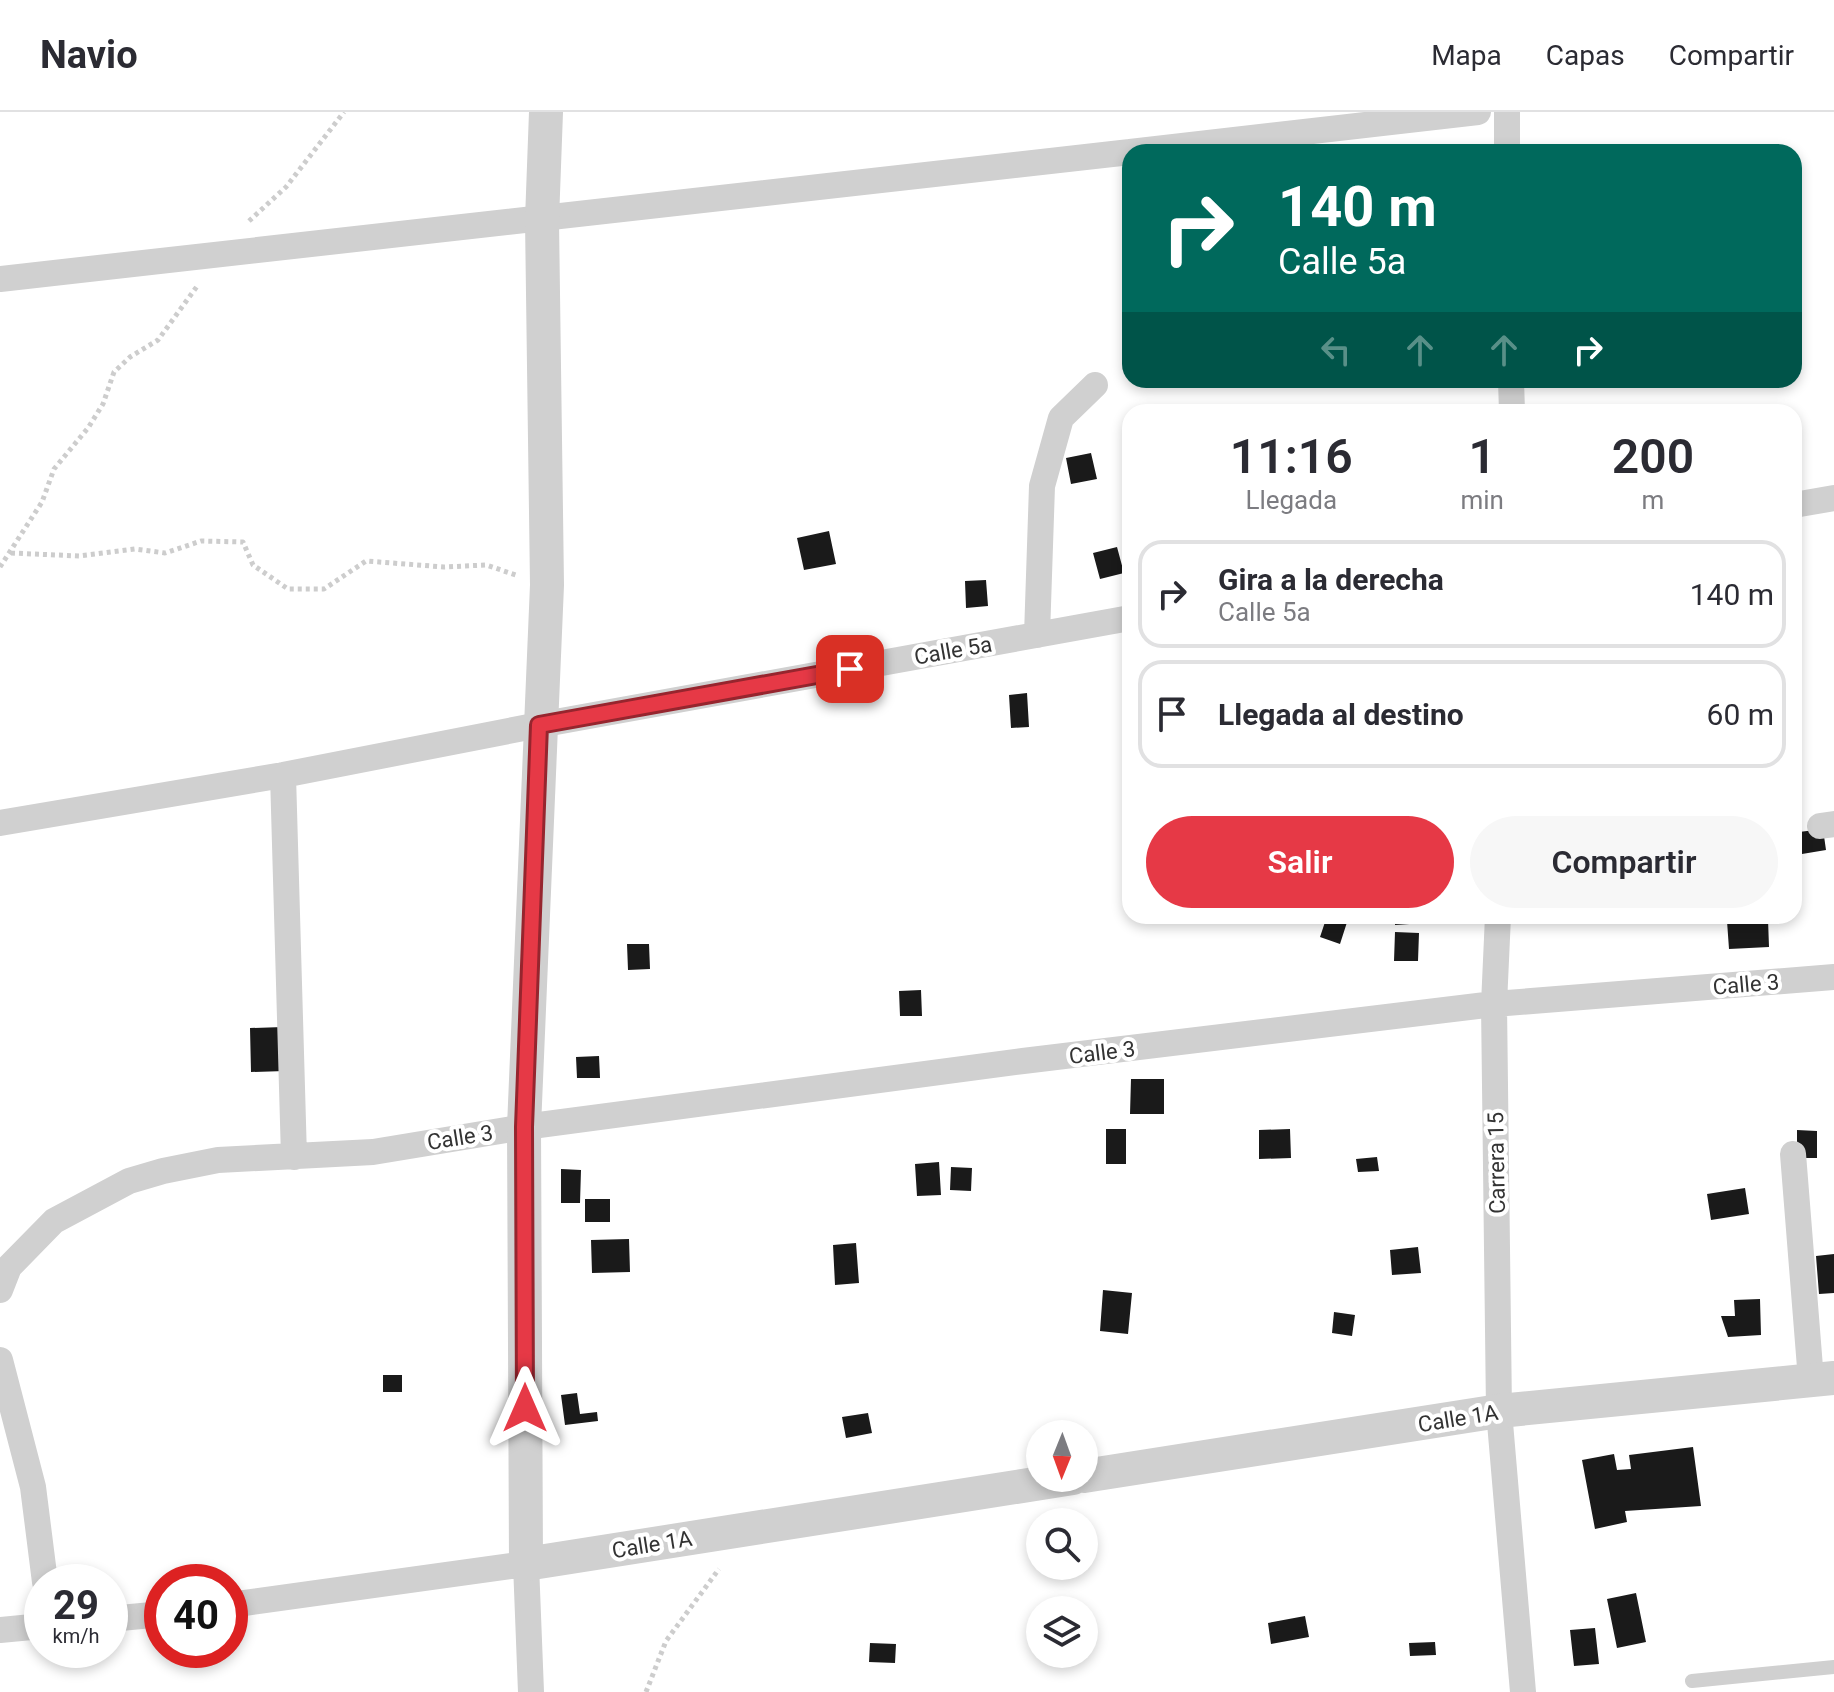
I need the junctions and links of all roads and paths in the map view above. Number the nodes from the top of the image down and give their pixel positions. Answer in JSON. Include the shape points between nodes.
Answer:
{"nodes":[{"id":1,"x":344,"y":112,"type":"edge"},
{"id":2,"x":546,"y":112,"type":"edge"},
{"id":3,"x":1478,"y":112,"type":"edge"},
{"id":4,"x":1507,"y":112,"type":"edge"},
{"id":5,"x":1200,"y":144,"type":"edge"},
{"id":6,"x":1507,"y":144,"type":"edge"},
{"id":7,"x":1122,"y":153,"type":"edge"},
{"id":8,"x":542,"y":220,"type":"junction"},
{"id":9,"x":219,"y":255,"type":"junction"},
{"id":10,"x":0,"y":279,"type":"edge"},
{"id":11,"x":1095,"y":385,"type":"dead end"},
{"id":12,"x":1834,"y":498,"type":"edge"},
{"id":13,"x":1802,"y":504,"type":"edge"},
{"id":14,"x":11,"y":553,"type":"junction"},
{"id":15,"x":0,"y":567,"type":"edge"},
{"id":16,"x":547,"y":585,"type":"junction"},
{"id":17,"x":1122,"y":619,"type":"edge"},
{"id":18,"x":1037,"y":635,"type":"junction"},
{"id":19,"x":539,"y":725,"type":"junction"},
{"id":20,"x":283,"y":775,"type":"junction"},
{"id":21,"x":0,"y":823,"type":"edge"},
{"id":22,"x":1498,"y":924,"type":"edge"},
{"id":23,"x":1834,"y":977,"type":"edge"},
{"id":24,"x":1494,"y":1004,"type":"junction"},
{"id":25,"x":524,"y":1127,"type":"junction"},
{"id":26,"x":1793,"y":1154,"type":"dead end"},
{"id":27,"x":294,"y":1157,"type":"junction"},
{"id":28,"x":0,"y":1290,"type":"edge"},
{"id":29,"x":0,"y":1360,"type":"edge"},
{"id":30,"x":1822,"y":1379,"type":"edge"},
{"id":31,"x":1499,"y":1411,"type":"junction"},
{"id":32,"x":1098,"y":1474,"type":"edge"},
{"id":33,"x":1026,"y":1485,"type":"edge"},
{"id":34,"x":748,"y":1529,"type":"junction"},
{"id":35,"x":43,"y":1564,"type":"edge"},
{"id":36,"x":526,"y":1564,"type":"junction"},
{"id":37,"x":248,"y":1603,"type":"edge"},
{"id":38,"x":24,"y":1628,"type":"edge"},
{"id":39,"x":0,"y":1630,"type":"edge"},
{"id":40,"x":1834,"y":1667,"type":"edge"},
{"id":41,"x":1692,"y":1681,"type":"dead end"},
{"id":42,"x":531,"y":1692,"type":"edge"},
{"id":43,"x":646,"y":1692,"type":"edge"},
{"id":44,"x":1523,"y":1692,"type":"edge"}],
"edges":[{"from":1,"to":9,"type":"path","via":[[286,187]]},
{"from":2,"to":8,"type":"street"},
{"from":3,"to":5,"type":"street"},
{"from":4,"to":6,"type":"street"},
{"from":7,"to":8,"type":"street"},
{"from":8,"to":9,"type":"street"},
{"from":8,"to":16,"type":"street"},
{"from":9,"to":10,"type":"street"},
{"from":9,"to":14,"type":"path","via":[[158,340],[114,372],[103,404],[54,469],[42,502]]},
{"from":11,"to":18,"type":"street","via":[[1061,418],[1042,486]]},
{"from":12,"to":13,"type":"street"},
{"from":14,"to":15,"type":"path"},
{"from":14,"to":16,"type":"path","via":[[165,553],[201,541],[243,542],[253,565],[288,589],[324,589],[366,561],[486,565]]},
{"from":16,"to":19,"type":"street"},
{"from":17,"to":18,"type":"street","name":"Calle 5a"},
{"from":18,"to":19,"type":"street","name":"Calle 5a"},
{"from":19,"to":20,"type":"street","name":"Calle 5a"},
{"from":19,"to":25,"type":"street"},
{"from":20,"to":21,"type":"street","name":"Calle 5a"},
{"from":20,"to":27,"type":"street"},
{"from":22,"to":24,"type":"street","name":"Carrera 15"},
{"from":23,"to":24,"type":"street","name":"Calle 3"},
{"from":24,"to":25,"type":"street","name":"Calle 3"},
{"from":24,"to":31,"type":"street","name":"Carrera 15"},
{"from":25,"to":27,"type":"street","name":"Calle 3","via":[[373,1152]]},
{"from":25,"to":36,"type":"street"},
{"from":26,"to":30,"type":"street"},
{"from":27,"to":28,"type":"street","name":"Calle 3","via":[[218,1160],[129,1181],[54,1221],[9,1267]]},
{"from":29,"to":35,"type":"street","via":[[33,1487]]},
{"from":30,"to":31,"type":"street","name":"Calle 1A"},
{"from":31,"to":32,"type":"street","name":"Calle 1A"},
{"from":31,"to":44,"type":"street","name":"Carrera 15"},
{"from":33,"to":34,"type":"street","name":"Calle 1A"},
{"from":34,"to":36,"type":"street","name":"Calle 1A"},
{"from":34,"to":43,"type":"path","via":[[666,1641]]},
{"from":36,"to":37,"type":"street","name":"Calle 1A"},
{"from":36,"to":42,"type":"street"},
{"from":38,"to":39,"type":"street"},
{"from":40,"to":41,"type":"lane"}]}
